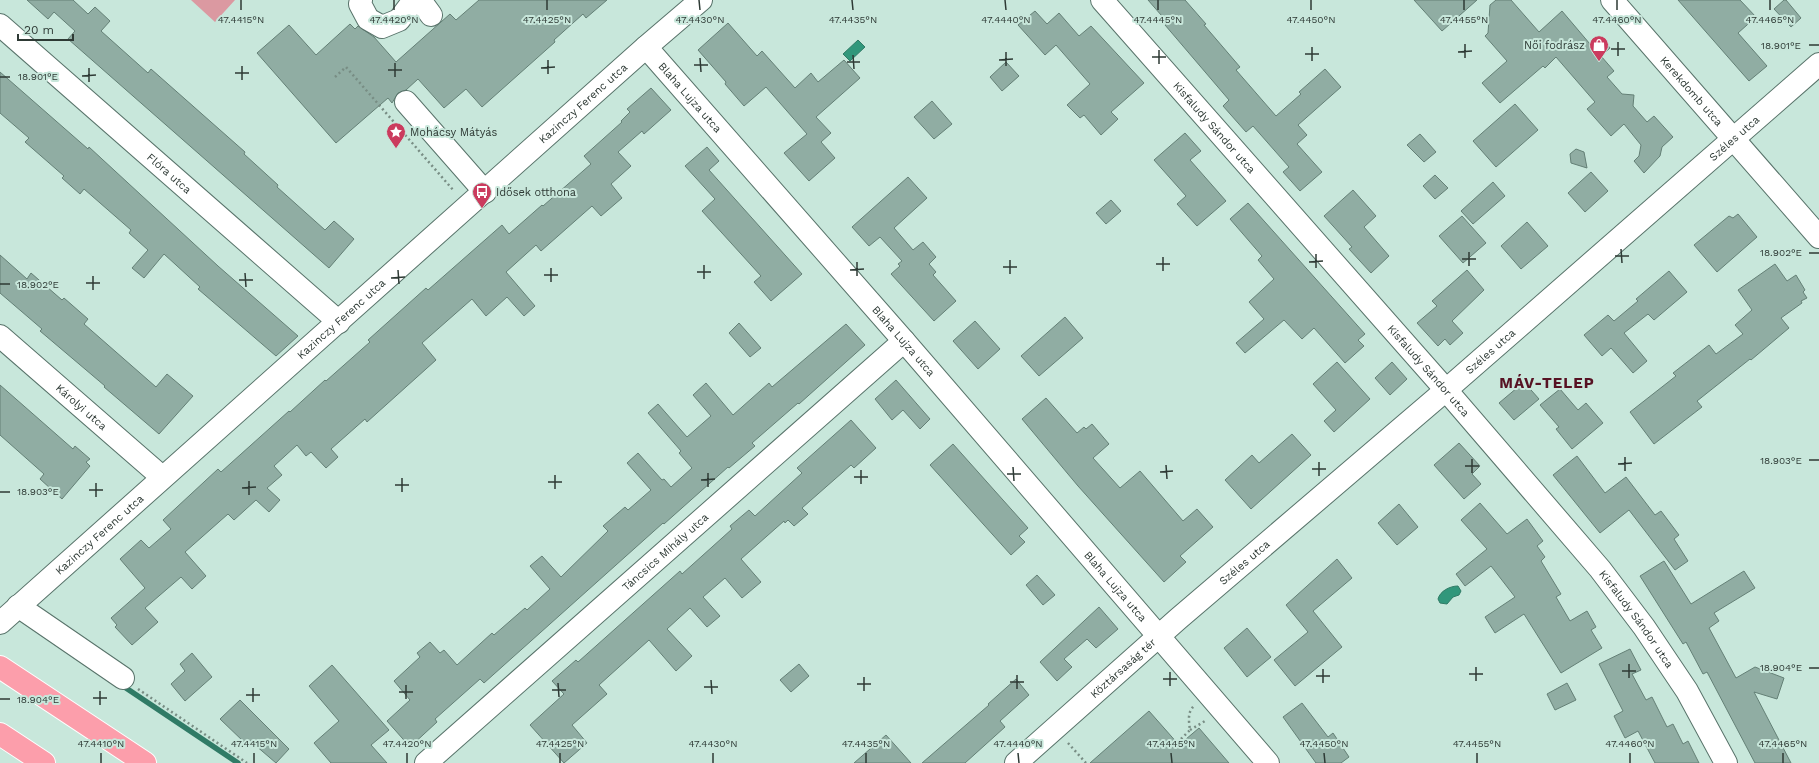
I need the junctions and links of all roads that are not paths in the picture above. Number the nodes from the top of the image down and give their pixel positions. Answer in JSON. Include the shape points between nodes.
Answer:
{"nodes":[{"id":1,"x":361,"y":0,"type":"edge"},
{"id":2,"x":414,"y":0,"type":"edge"},
{"id":3,"x":701,"y":0,"type":"edge"},
{"id":4,"x":1102,"y":0,"type":"edge"},
{"id":5,"x":1612,"y":0,"type":"edge"},
{"id":6,"x":0,"y":25,"type":"edge"},
{"id":7,"x":646,"y":47,"type":"junction"},
{"id":8,"x":1819,"y":64,"type":"edge"},
{"id":9,"x":406,"y":102,"type":"dead end"},
{"id":10,"x":1734,"y":139,"type":"junction"},
{"id":11,"x":485,"y":192,"type":"junction"},
{"id":12,"x":1819,"y":237,"type":"edge"},
{"id":13,"x":339,"y":322,"type":"junction"},
{"id":14,"x":0,"y":336,"type":"edge"},
{"id":15,"x":904,"y":341,"type":"junction"},
{"id":16,"x":1446,"y":390,"type":"junction"},
{"id":17,"x":162,"y":477,"type":"junction"},
{"id":18,"x":10,"y":614,"type":"edge"},
{"id":19,"x":1160,"y":636,"type":"junction"},
{"id":20,"x":0,"y":667,"type":"edge"},
{"id":21,"x":123,"y":678,"type":"road end"},
{"id":22,"x":0,"y":734,"type":"edge"},
{"id":23,"x":44,"y":763,"type":"edge"},
{"id":24,"x":145,"y":763,"type":"edge"},
{"id":25,"x":426,"y":763,"type":"edge"},
{"id":26,"x":1016,"y":763,"type":"edge"},
{"id":27,"x":1268,"y":763,"type":"edge"},
{"id":28,"x":1726,"y":763,"type":"edge"}],
"edges":[{"from":1,"to":2,"type":"street","via":[[360,4],[368,19],[382,26],[400,20]]},
{"from":3,"to":7,"type":"street","name":"Kazinczy Ferenc utca"},
{"from":4,"to":16,"type":"street","name":"Kisfaludy Sándor utca"},
{"from":5,"to":10,"type":"street","name":"Kerekdomb utca"},
{"from":6,"to":13,"type":"street","name":"Flóra utca"},
{"from":7,"to":11,"type":"street","name":"Kazinczy Ferenc utca"},
{"from":7,"to":15,"type":"street","name":"Blaha Lujza utca"},
{"from":8,"to":10,"type":"street","name":"Széles utca"},
{"from":9,"to":11,"type":"street"},
{"from":10,"to":12,"type":"street","name":"Kerekdomb utca"},
{"from":10,"to":16,"type":"street","name":"Széles utca"},
{"from":11,"to":13,"type":"street","name":"Kazinczy Ferenc utca"},
{"from":13,"to":17,"type":"street","name":"Kazinczy Ferenc utca"},
{"from":14,"to":17,"type":"street","name":"Károlyi utca"},
{"from":15,"to":19,"type":"street","name":"Blaha Lujza utca"},
{"from":15,"to":25,"type":"street","name":"Táncsics Mihály utca"},
{"from":16,"to":19,"type":"street","name":"Széles utca"},
{"from":16,"to":28,"type":"street","name":"Kisfaludy Sándor utca","via":[[1600,569],[1644,627],[1687,691]]},
{"from":17,"to":18,"type":"street","name":"Kazinczy Ferenc utca"},
{"from":18,"to":21,"type":"street"},
{"from":19,"to":26,"type":"street","name":"Köztársaság tér"},
{"from":19,"to":27,"type":"street","name":"Köztársaság tér"},
{"from":20,"to":24,"type":"highway"},
{"from":22,"to":23,"type":"highway"}]}
